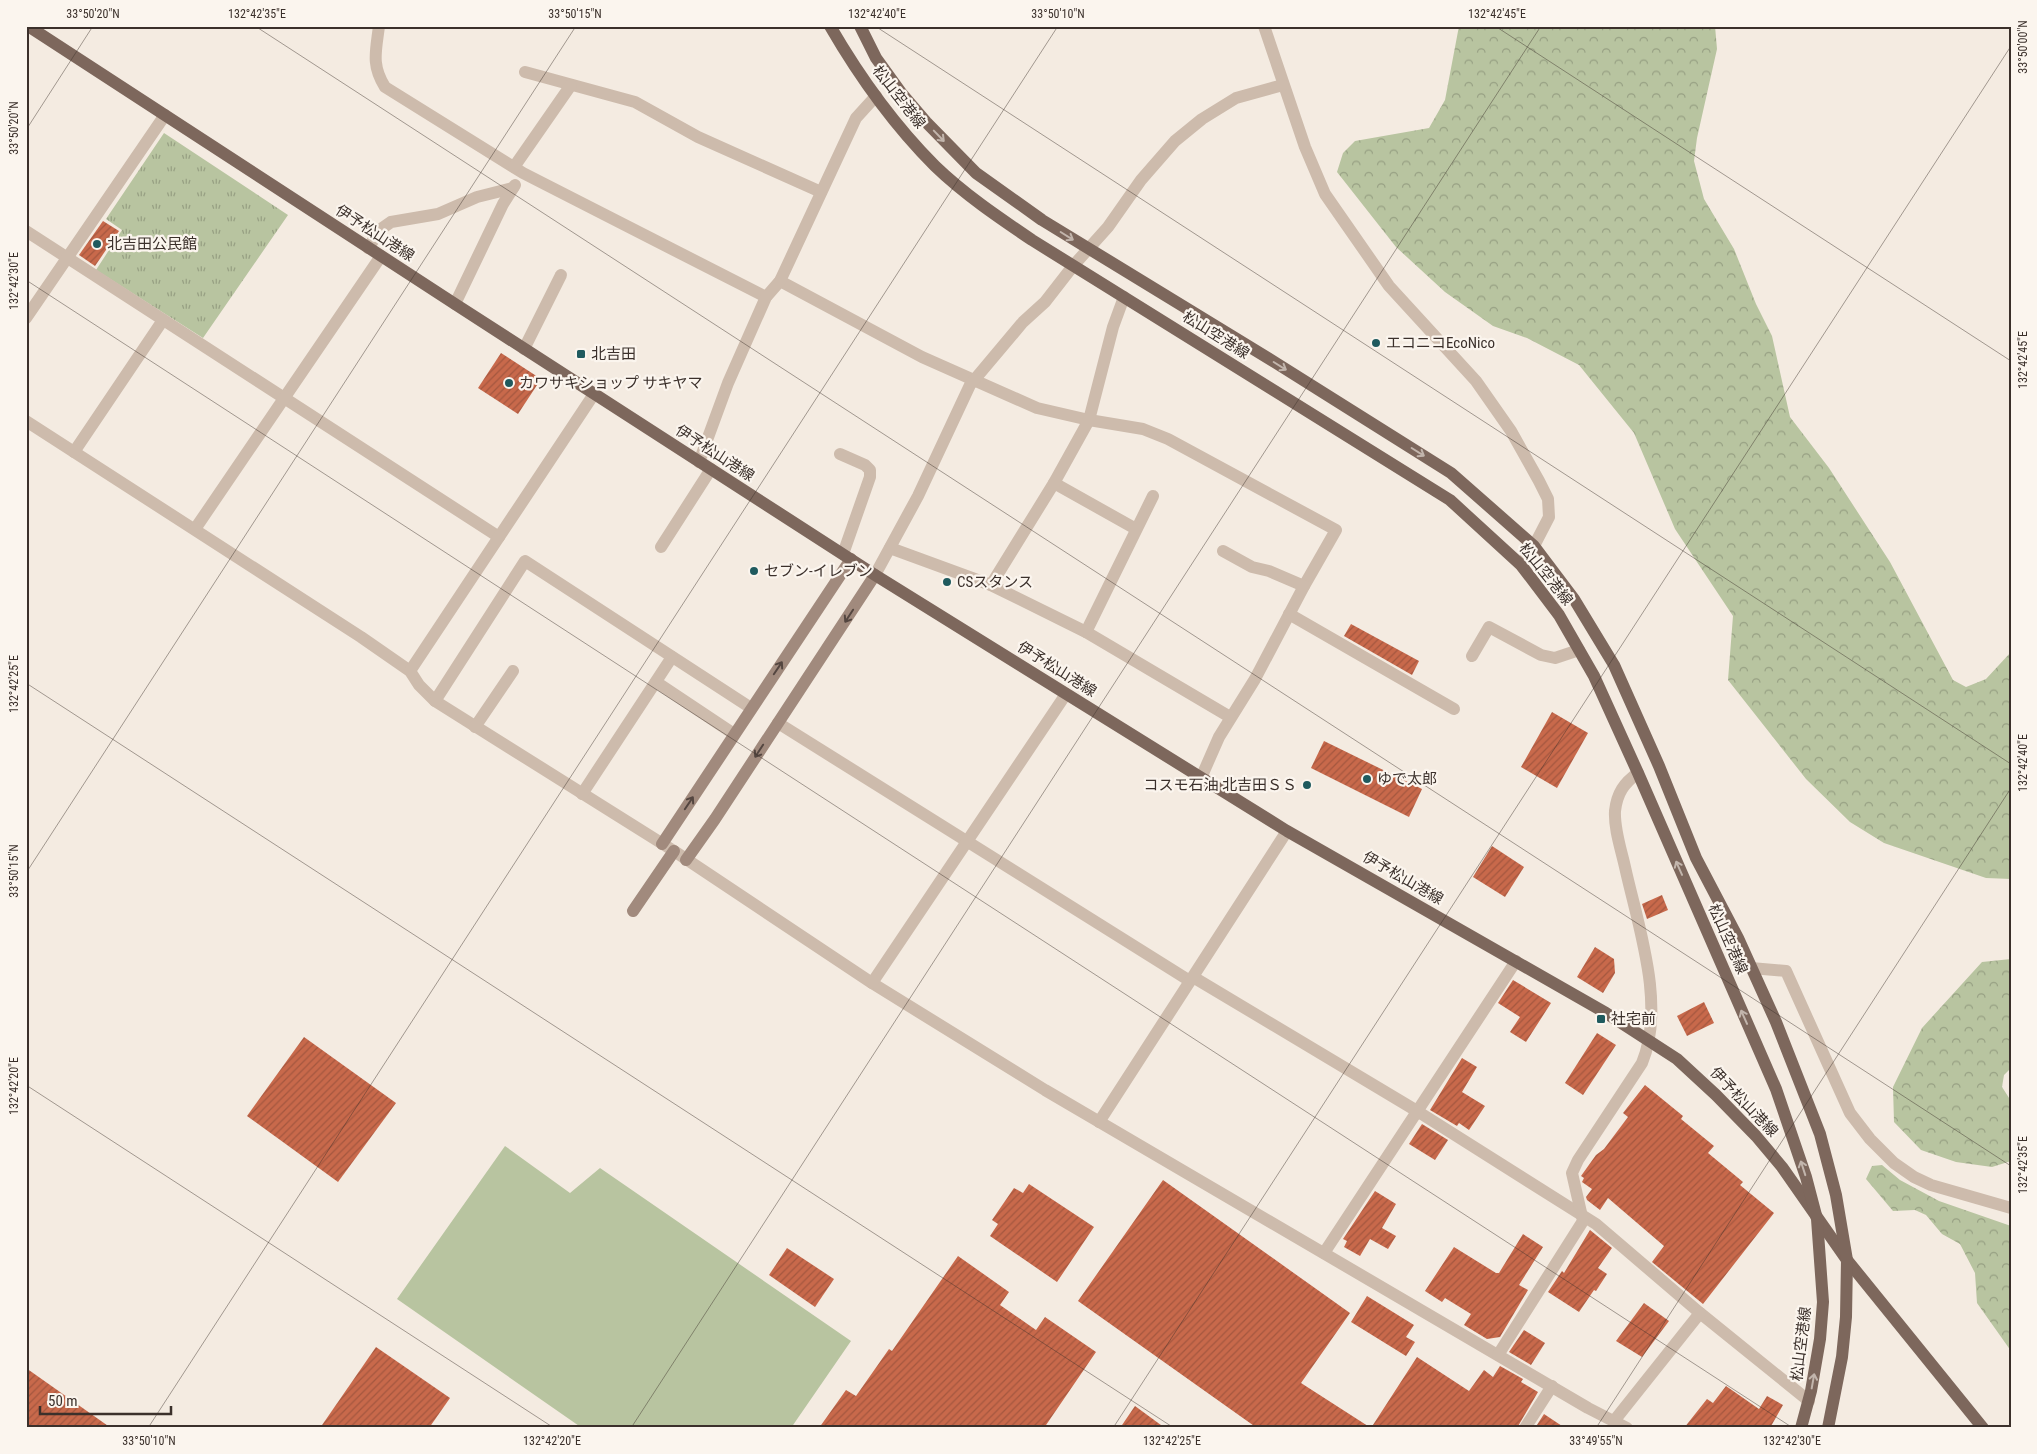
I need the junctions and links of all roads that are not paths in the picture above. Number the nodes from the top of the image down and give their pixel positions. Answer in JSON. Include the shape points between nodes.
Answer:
{"nodes":[{"id":1,"x":28,"y":26,"type":"edge"},
{"id":2,"x":379,"y":26,"type":"edge"},
{"id":3,"x":830,"y":26,"type":"edge"},
{"id":4,"x":860,"y":26,"type":"edge"},
{"id":5,"x":1264,"y":26,"type":"edge"},
{"id":6,"x":526,"y":72,"type":"dead end"},
{"id":7,"x":1283,"y":84,"type":"junction"},
{"id":8,"x":571,"y":85,"type":"junction"},
{"id":9,"x":876,"y":96,"type":"junction"},
{"id":10,"x":164,"y":115,"type":"junction"},
{"id":11,"x":519,"y":170,"type":"junction"},
{"id":12,"x":513,"y":188,"type":"junction"},
{"id":13,"x":821,"y":192,"type":"junction"},
{"id":14,"x":26,"y":231,"type":"edge"},
{"id":15,"x":368,"y":248,"type":"junction"},
{"id":16,"x":1088,"y":248,"type":"junction"},
{"id":17,"x":381,"y":256,"type":"junction"},
{"id":18,"x":68,"y":258,"type":"junction"},
{"id":19,"x":1074,"y":266,"type":"junction"},
{"id":20,"x":561,"y":275,"type":"dead end"},
{"id":21,"x":780,"y":281,"type":"junction"},
{"id":22,"x":766,"y":297,"type":"junction"},
{"id":23,"x":1124,"y":297,"type":"junction"},
{"id":24,"x":455,"y":304,"type":"junction"},
{"id":25,"x":26,"y":318,"type":"edge"},
{"id":26,"x":163,"y":320,"type":"junction"},
{"id":27,"x":524,"y":349,"type":"junction"},
{"id":28,"x":975,"y":380,"type":"junction"},
{"id":29,"x":594,"y":394,"type":"junction"},
{"id":30,"x":285,"y":398,"type":"junction"},
{"id":31,"x":1089,"y":420,"type":"junction"},
{"id":32,"x":26,"y":421,"type":"edge"},
{"id":33,"x":74,"y":452,"type":"junction"},
{"id":34,"x":840,"y":454,"type":"dead end"},
{"id":35,"x":699,"y":462,"type":"junction"},
{"id":36,"x":711,"y":469,"type":"junction"},
{"id":37,"x":1054,"y":483,"type":"junction"},
{"id":38,"x":1153,"y":496,"type":"dead end"},
{"id":39,"x":1136,"y":529,"type":"junction"},
{"id":40,"x":195,"y":530,"type":"junction"},
{"id":41,"x":499,"y":537,"type":"junction"},
{"id":42,"x":1534,"y":546,"type":"junction"},
{"id":43,"x":661,"y":547,"type":"dead end"},
{"id":44,"x":890,"y":548,"type":"junction"},
{"id":45,"x":1223,"y":551,"type":"dead end"},
{"id":46,"x":847,"y":557,"type":"junction"},
{"id":47,"x":1521,"y":565,"type":"junction"},
{"id":48,"x":876,"y":575,"type":"junction"},
{"id":49,"x":991,"y":585,"type":"junction"},
{"id":50,"x":1304,"y":586,"type":"junction"},
{"id":51,"x":1289,"y":614,"type":"junction"},
{"id":52,"x":1086,"y":632,"type":"junction"},
{"id":53,"x":1579,"y":650,"type":"junction"},
{"id":54,"x":1472,"y":656,"type":"dead end"},
{"id":55,"x":672,"y":657,"type":"junction"},
{"id":56,"x":513,"y":670,"type":"dead end"},
{"id":57,"x":410,"y":671,"type":"junction"},
{"id":58,"x":656,"y":682,"type":"junction"},
{"id":59,"x":1066,"y":694,"type":"junction"},
{"id":60,"x":435,"y":701,"type":"junction"},
{"id":61,"x":751,"y":708,"type":"junction"},
{"id":62,"x":1454,"y":709,"type":"dead end"},
{"id":63,"x":1230,"y":717,"type":"junction"},
{"id":64,"x":778,"y":723,"type":"junction"},
{"id":65,"x":475,"y":727,"type":"junction"},
{"id":66,"x":734,"y":734,"type":"junction"},
{"id":67,"x":1638,"y":773,"type":"junction"},
{"id":68,"x":1201,"y":778,"type":"junction"},
{"id":69,"x":582,"y":794,"type":"junction"},
{"id":70,"x":1287,"y":831,"type":"junction"},
{"id":71,"x":966,"y":843,"type":"junction"},
{"id":72,"x":662,"y":844,"type":"junction"},
{"id":73,"x":674,"y":852,"type":"junction"},
{"id":74,"x":686,"y":860,"type":"junction"},
{"id":75,"x":633,"y":911,"type":"dead end"},
{"id":76,"x":1516,"y":961,"type":"junction"},
{"id":77,"x":1752,"y":968,"type":"junction"},
{"id":78,"x":1192,"y":979,"type":"junction"},
{"id":79,"x":872,"y":983,"type":"junction"},
{"id":80,"x":1648,"y":1042,"type":"junction"},
{"id":81,"x":1417,"y":1112,"type":"junction"},
{"id":82,"x":1099,"y":1122,"type":"junction"},
{"id":83,"x":2011,"y":1208,"type":"edge"},
{"id":84,"x":1581,"y":1214,"type":"junction"},
{"id":85,"x":1817,"y":1219,"type":"junction"},
{"id":86,"x":1324,"y":1253,"type":"junction"},
{"id":87,"x":1847,"y":1260,"type":"junction"},
{"id":88,"x":1700,"y":1313,"type":"junction"},
{"id":89,"x":1498,"y":1354,"type":"junction"},
{"id":90,"x":1552,"y":1386,"type":"junction"},
{"id":91,"x":1809,"y":1401,"type":"junction"},
{"id":92,"x":1614,"y":1421,"type":"junction"},
{"id":93,"x":1525,"y":1428,"type":"edge"},
{"id":94,"x":1627,"y":1428,"type":"edge"},
{"id":95,"x":1801,"y":1428,"type":"edge"},
{"id":96,"x":1828,"y":1428,"type":"edge"},
{"id":97,"x":1983,"y":1428,"type":"edge"}],
"edges":[{"from":1,"to":10,"type":"main road","name":"伊予松山港線"},
{"from":2,"to":11,"type":"street","via":[[374,62],[385,87]]},
{"from":3,"to":9,"type":"main road","name":"松山空港線"},
{"from":4,"to":16,"type":"main road","name":"松山空港線","one_way":true,"via":[[876,58],[902,94],[976,173]]},
{"from":5,"to":7,"type":"street"},
{"from":6,"to":8,"type":"street"},
{"from":7,"to":16,"type":"street","via":[[1236,98],[1188,130],[1141,180],[1108,227]]},
{"from":7,"to":42,"type":"street","via":[[1325,194],[1389,286],[1476,381],[1512,431],[1539,480],[1548,498],[1549,518]]},
{"from":8,"to":11,"type":"street"},
{"from":8,"to":13,"type":"street","via":[[635,102],[698,137]]},
{"from":9,"to":13,"type":"street","via":[[856,118]]},
{"from":9,"to":19,"type":"main road","name":"松山空港線","via":[[935,166],[998,218]]},
{"from":10,"to":15,"type":"main road","name":"伊予松山港線"},
{"from":10,"to":18,"type":"street"},
{"from":11,"to":12,"type":"street"},
{"from":11,"to":22,"type":"street"},
{"from":12,"to":15,"type":"street","via":[[477,197],[438,214],[391,222],[381,229]]},
{"from":12,"to":24,"type":"street"},
{"from":13,"to":21,"type":"street"},
{"from":14,"to":18,"type":"street"},
{"from":15,"to":17,"type":"main road","name":"伊予松山港線"},
{"from":16,"to":19,"type":"street"},
{"from":16,"to":42,"type":"main road","name":"松山空港線","one_way":true,"via":[[1451,473]]},
{"from":17,"to":24,"type":"main road","name":"伊予松山港線"},
{"from":17,"to":30,"type":"street"},
{"from":18,"to":25,"type":"street"},
{"from":18,"to":26,"type":"street"},
{"from":19,"to":23,"type":"main road","name":"松山空港線"},
{"from":19,"to":28,"type":"street"},
{"from":20,"to":27,"type":"street"},
{"from":21,"to":22,"type":"street"},
{"from":21,"to":28,"type":"street","via":[[922,357]]},
{"from":22,"to":35,"type":"street","via":[[728,382]]},
{"from":23,"to":31,"type":"street"},
{"from":23,"to":47,"type":"main road","name":"松山空港線","via":[[1450,500]]},
{"from":24,"to":27,"type":"main road","name":"伊予松山港線"},
{"from":26,"to":30,"type":"street"},
{"from":26,"to":33,"type":"street"},
{"from":27,"to":29,"type":"main road","name":"伊予松山港線"},
{"from":28,"to":31,"type":"street","via":[[1037,408]]},
{"from":28,"to":44,"type":"street","via":[[957,410]]},
{"from":29,"to":35,"type":"main road","name":"伊予松山港線"},
{"from":29,"to":41,"type":"street"},
{"from":30,"to":40,"type":"street"},
{"from":30,"to":41,"type":"street"},
{"from":31,"to":37,"type":"street"},
{"from":31,"to":50,"type":"street","via":[[1143,429],[1168,439],[1336,530]]},
{"from":32,"to":33,"type":"street"},
{"from":33,"to":40,"type":"street"},
{"from":34,"to":46,"type":"street","via":[[870,470]]},
{"from":35,"to":36,"type":"main road","name":"伊予松山港線"},
{"from":36,"to":43,"type":"street"},
{"from":36,"to":46,"type":"main road","name":"伊予松山港線"},
{"from":37,"to":39,"type":"street"},
{"from":37,"to":49,"type":"street"},
{"from":38,"to":39,"type":"street"},
{"from":39,"to":52,"type":"street"},
{"from":40,"to":57,"type":"street"},
{"from":41,"to":57,"type":"street"},
{"from":42,"to":47,"type":"street"},
{"from":42,"to":77,"type":"main road","name":"松山空港線","via":[[1574,599],[1614,665],[1696,858]]},
{"from":44,"to":48,"type":"street"},
{"from":44,"to":49,"type":"street"},
{"from":45,"to":50,"type":"street","via":[[1252,567]]},
{"from":46,"to":48,"type":"main road","name":"伊予松山港線"},
{"from":61,"to":46,"type":"street","one_way":true},
{"from":47,"to":53,"type":"main road","name":"松山空港線","via":[[1559,615]]},
{"from":48,"to":59,"type":"main road","name":"伊予松山港線"},
{"from":48,"to":64,"type":"street","one_way":true},
{"from":49,"to":52,"type":"street"},
{"from":50,"to":51,"type":"street"},
{"from":51,"to":62,"type":"street"},
{"from":51,"to":63,"type":"street","via":[[1255,679]]},
{"from":52,"to":63,"type":"street"},
{"from":53,"to":54,"type":"street","via":[[1555,658],[1541,655],[1489,626]]},
{"from":53,"to":67,"type":"main road","name":"松山空港線"},
{"from":55,"to":58,"type":"street"},
{"from":55,"to":60,"type":"street","via":[[525,561]]},
{"from":55,"to":61,"type":"street"},
{"from":56,"to":65,"type":"street"},
{"from":57,"to":60,"type":"street"},
{"from":58,"to":66,"type":"street"},
{"from":58,"to":69,"type":"street"},
{"from":59,"to":68,"type":"main road","name":"伊予松山港線"},
{"from":59,"to":71,"type":"street"},
{"from":60,"to":65,"type":"street"},
{"from":61,"to":66,"type":"street"},
{"from":63,"to":68,"type":"street"},
{"from":64,"to":71,"type":"street"},
{"from":64,"to":74,"type":"street","one_way":true},
{"from":65,"to":69,"type":"street"},
{"from":72,"to":66,"type":"street","one_way":true},
{"from":67,"to":80,"type":"street","via":[[1624,784],[1615,812],[1617,836],[1648,971],[1652,1010]]},
{"from":85,"to":67,"type":"main road","name":"松山空港線","one_way":true,"via":[[1776,1089]]},
{"from":68,"to":70,"type":"main road","name":"伊予松山港線"},
{"from":69,"to":72,"type":"street"},
{"from":70,"to":76,"type":"main road","name":"伊予松山港線"},
{"from":70,"to":78,"type":"street"},
{"from":71,"to":78,"type":"street"},
{"from":71,"to":79,"type":"street"},
{"from":72,"to":73,"type":"street"},
{"from":73,"to":74,"type":"street"},
{"from":73,"to":75,"type":"street"},
{"from":74,"to":79,"type":"street"},
{"from":76,"to":80,"type":"main road","name":"伊予松山港線","via":[[1606,1013]]},
{"from":76,"to":81,"type":"street"},
{"from":77,"to":83,"type":"street","via":[[1786,970],[1850,1113],[1894,1163],[1931,1186]]},
{"from":77,"to":87,"type":"main road","name":"松山空港線","via":[[1820,1134],[1836,1195]]},
{"from":78,"to":81,"type":"street"},
{"from":78,"to":82,"type":"street"},
{"from":79,"to":82,"type":"street"},
{"from":80,"to":84,"type":"street","via":[[1642,1063],[1572,1173]]},
{"from":80,"to":85,"type":"main road","name":"伊予松山港線","via":[[1697,1076],[1756,1136],[1782,1166]]},
{"from":81,"to":84,"type":"street"},
{"from":81,"to":86,"type":"street"},
{"from":82,"to":86,"type":"street"},
{"from":84,"to":88,"type":"street"},
{"from":84,"to":89,"type":"street","via":[[1582,1221]]},
{"from":85,"to":87,"type":"main road","name":"伊予松山港線"},
{"from":91,"to":85,"type":"main road","name":"松山空港線","one_way":true,"via":[[1823,1302]]},
{"from":86,"to":89,"type":"street"},
{"from":87,"to":96,"type":"main road","name":"松山空港線","via":[[1842,1358]]},
{"from":87,"to":97,"type":"main road","name":"伊予松山港線"},
{"from":88,"to":91,"type":"street"},
{"from":88,"to":92,"type":"street"},
{"from":89,"to":90,"type":"street"},
{"from":90,"to":92,"type":"street"},
{"from":90,"to":93,"type":"street"},
{"from":91,"to":95,"type":"main road","name":"松山空港線"},
{"from":92,"to":94,"type":"street"}]}
